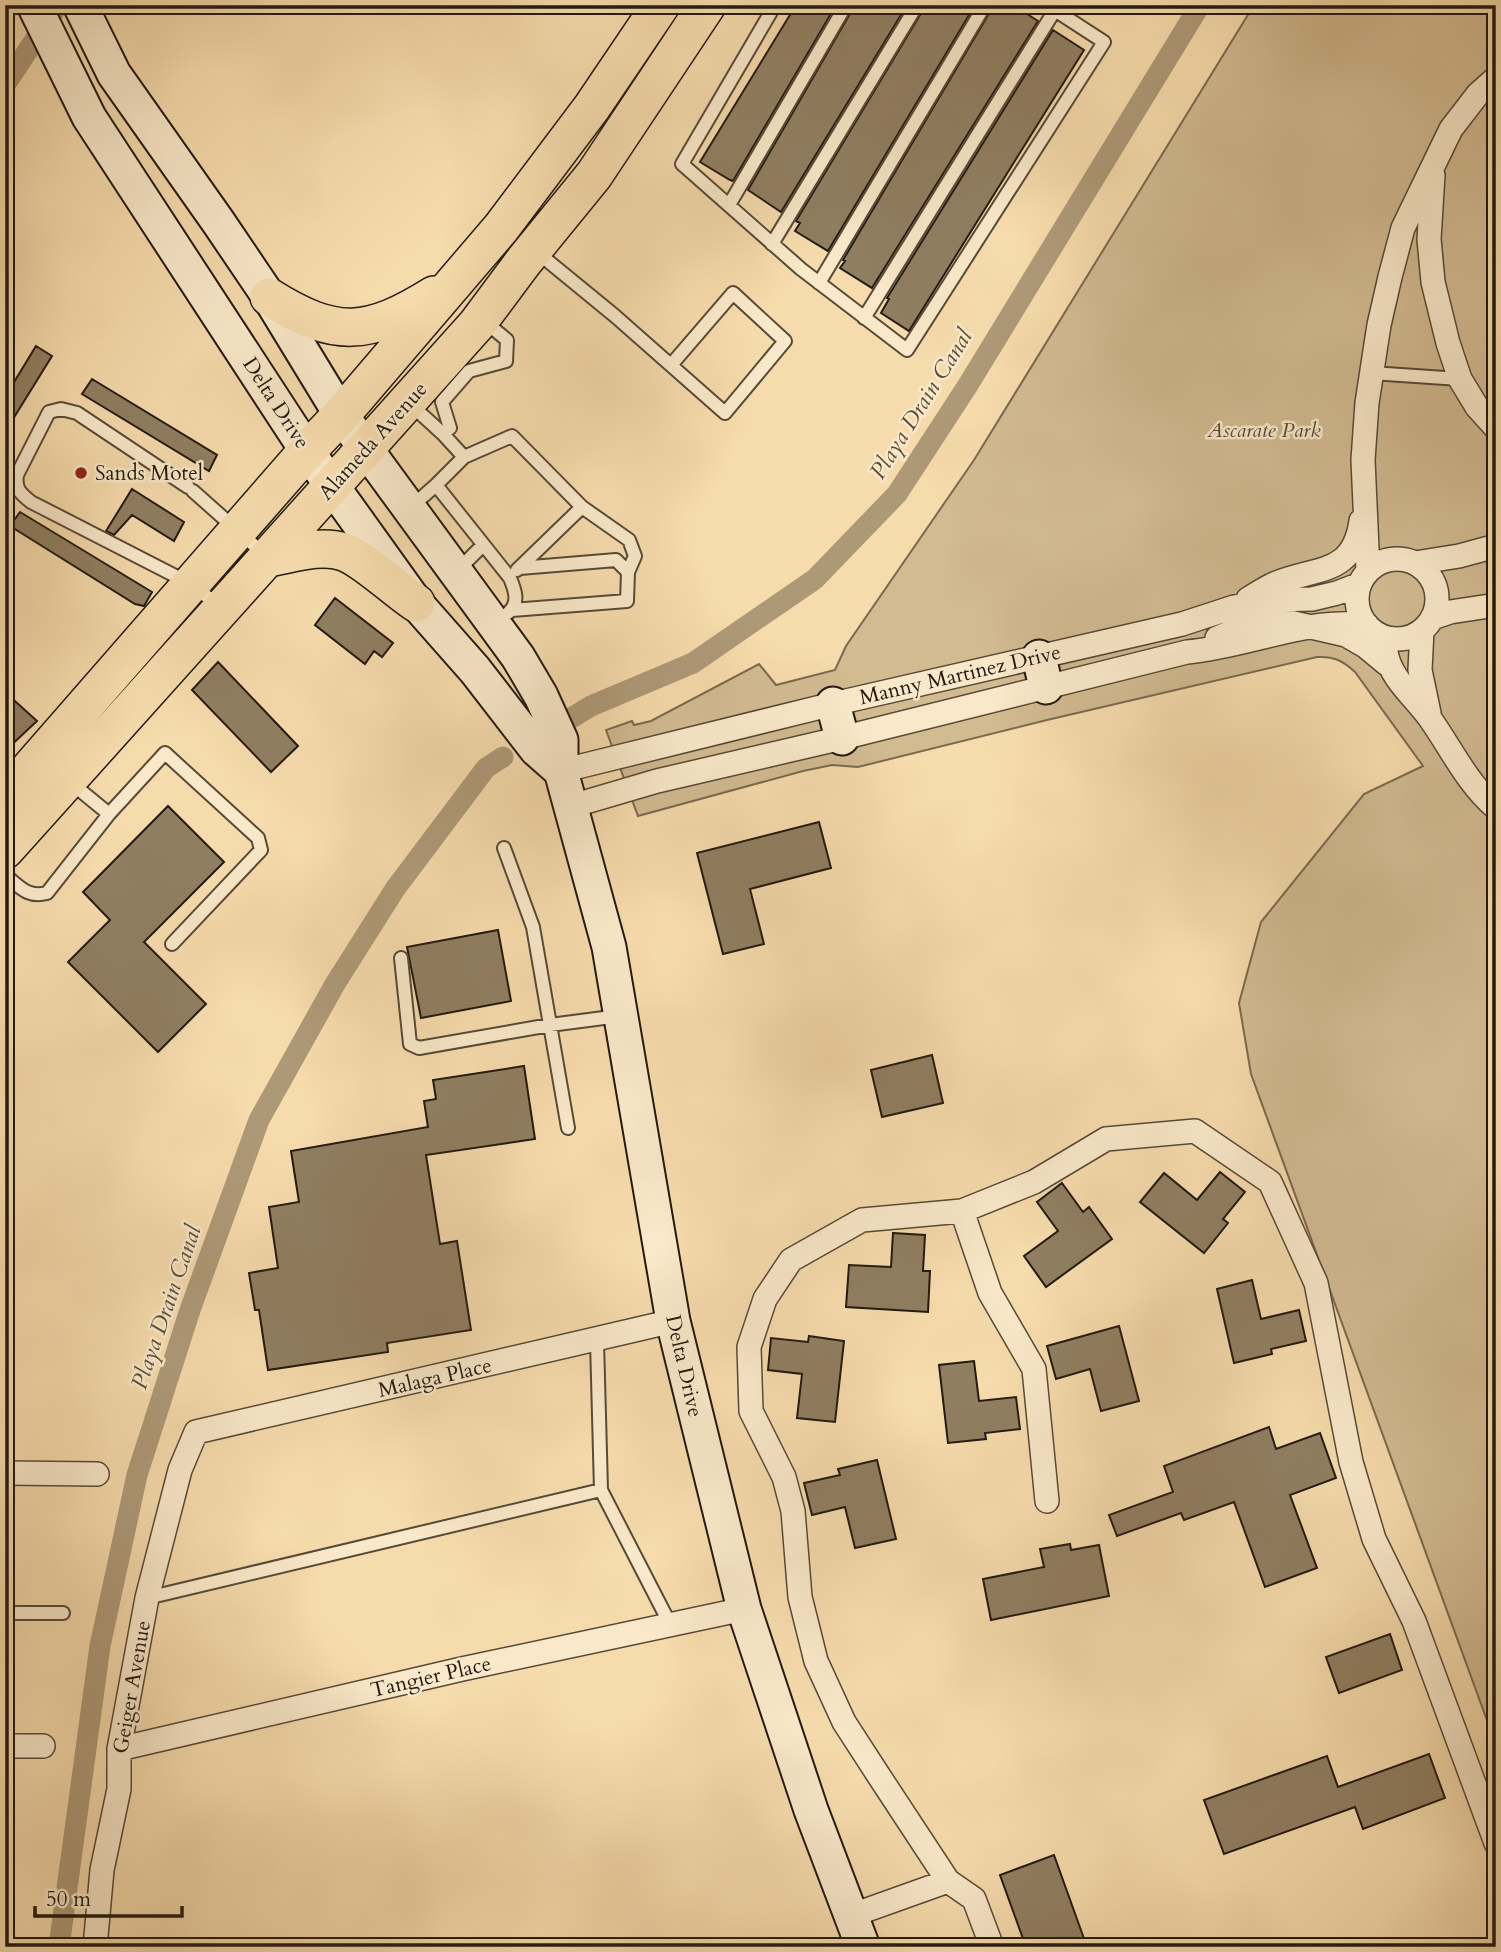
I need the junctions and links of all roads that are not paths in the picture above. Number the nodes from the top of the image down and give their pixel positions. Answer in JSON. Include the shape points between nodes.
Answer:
{"nodes":[{"id":1,"x":34,"y":5,"type":"edge"},
{"id":2,"x":80,"y":5,"type":"edge"},
{"id":3,"x":662,"y":5,"type":"edge"},
{"id":4,"x":707,"y":5,"type":"edge"},
{"id":5,"x":775,"y":5,"type":"edge"},
{"id":6,"x":846,"y":5,"type":"edge"},
{"id":7,"x":917,"y":5,"type":"edge"},
{"id":8,"x":985,"y":5,"type":"edge"},
{"id":9,"x":1051,"y":8,"type":"edge"},
{"id":10,"x":1496,"y":78,"type":"edge"},
{"id":11,"x":1434,"y":165,"type":"junction"},
{"id":12,"x":729,"y":205,"type":"junction"},
{"id":13,"x":519,"y":237,"type":"junction"},
{"id":14,"x":772,"y":244,"type":"junction"},
{"id":15,"x":455,"y":281,"type":"junction"},
{"id":16,"x":819,"y":283,"type":"junction"},
{"id":17,"x":269,"y":297,"type":"junction"},
{"id":18,"x":481,"y":318,"type":"junction"},
{"id":19,"x":864,"y":318,"type":"junction"},
{"id":20,"x":506,"y":361,"type":"junction"},
{"id":21,"x":671,"y":365,"type":"junction"},
{"id":22,"x":1371,"y":373,"type":"junction"},
{"id":23,"x":506,"y":375,"type":"dead end"},
{"id":24,"x":1460,"y":379,"type":"junction"},
{"id":25,"x":408,"y":402,"type":"junction"},
{"id":26,"x":341,"y":415,"type":"junction"},
{"id":27,"x":462,"y":419,"type":"dead end"},
{"id":28,"x":1496,"y":428,"type":"edge"},
{"id":29,"x":446,"y":431,"type":"junction"},
{"id":30,"x":366,"y":450,"type":"junction"},
{"id":31,"x":307,"y":451,"type":"junction"},
{"id":32,"x":464,"y":457,"type":"junction"},
{"id":33,"x":436,"y":485,"type":"junction"},
{"id":34,"x":333,"y":487,"type":"junction"},
{"id":35,"x":1364,"y":497,"type":"junction"},
{"id":36,"x":582,"y":507,"type":"junction"},
{"id":37,"x":409,"y":509,"type":"junction"},
{"id":38,"x":238,"y":530,"type":"junction"},
{"id":39,"x":483,"y":545,"type":"junction"},
{"id":40,"x":1496,"y":546,"type":"edge"},
{"id":41,"x":268,"y":558,"type":"junction"},
{"id":42,"x":1415,"y":563,"type":"junction"},
{"id":43,"x":520,"y":568,"type":"junction"},
{"id":44,"x":456,"y":572,"type":"junction"},
{"id":45,"x":628,"y":572,"type":"junction"},
{"id":46,"x":510,"y":578,"type":"junction"},
{"id":47,"x":1364,"y":578,"type":"junction"},
{"id":48,"x":191,"y":584,"type":"junction"},
{"id":49,"x":415,"y":603,"type":"junction"},
{"id":50,"x":1496,"y":605,"type":"edge"},
{"id":51,"x":1234,"y":607,"type":"junction"},
{"id":52,"x":222,"y":609,"type":"junction"},
{"id":53,"x":502,"y":622,"type":"junction"},
{"id":54,"x":1427,"y":624,"type":"junction"},
{"id":55,"x":1313,"y":627,"type":"junction"},
{"id":56,"x":1374,"y":630,"type":"junction"},
{"id":57,"x":463,"y":658,"type":"junction"},
{"id":58,"x":1388,"y":665,"type":"junction"},
{"id":59,"x":1042,"y":672,"type":"junction"},
{"id":60,"x":833,"y":704,"type":"junction"},
{"id":61,"x":1430,"y":719,"type":"junction"},
{"id":62,"x":842,"y":738,"type":"junction"},
{"id":63,"x":55,"y":768,"type":"junction"},
{"id":64,"x":561,"y":771,"type":"junction"},
{"id":65,"x":5,"y":797,"type":"edge"},
{"id":66,"x":572,"y":806,"type":"junction"},
{"id":67,"x":1496,"y":808,"type":"edge"},
{"id":68,"x":109,"y":814,"type":"junction"},
{"id":69,"x":504,"y":848,"type":"dead end"},
{"id":70,"x":5,"y":850,"type":"edge"},
{"id":71,"x":5,"y":875,"type":"edge"},
{"id":72,"x":172,"y":944,"type":"dead end"},
{"id":73,"x":401,"y":958,"type":"dead end"},
{"id":74,"x":620,"y":1016,"type":"junction"},
{"id":75,"x":550,"y":1025,"type":"junction"},
{"id":76,"x":568,"y":1128,"type":"dead end"},
{"id":77,"x":962,"y":1211,"type":"junction"},
{"id":78,"x":673,"y":1321,"type":"junction"},
{"id":79,"x":597,"y":1340,"type":"junction"},
{"id":80,"x":197,"y":1432,"type":"joint"},
{"id":81,"x":5,"y":1473,"type":"edge"},
{"id":82,"x":97,"y":1474,"type":"dead end"},
{"id":83,"x":601,"y":1490,"type":"junction"},
{"id":84,"x":1047,"y":1501,"type":"dead end"},
{"id":85,"x":147,"y":1598,"type":"junction"},
{"id":86,"x":744,"y":1609,"type":"junction"},
{"id":87,"x":5,"y":1613,"type":"edge"},
{"id":88,"x":63,"y":1613,"type":"dead end"},
{"id":89,"x":670,"y":1624,"type":"junction"},
{"id":90,"x":5,"y":1746,"type":"edge"},
{"id":91,"x":43,"y":1746,"type":"dead end"},
{"id":92,"x":119,"y":1749,"type":"junction"},
{"id":93,"x":1496,"y":1843,"type":"edge"},
{"id":94,"x":948,"y":1881,"type":"junction"},
{"id":95,"x":850,"y":1916,"type":"junction"},
{"id":96,"x":94,"y":1947,"type":"edge"},
{"id":97,"x":863,"y":1947,"type":"edge"},
{"id":98,"x":992,"y":1947,"type":"edge"}],
"edges":[{"from":1,"to":31,"type":"main road","name":"Delta Drive","via":[[89,117]]},
{"from":2,"to":17,"type":"main road","name":"Delta Drive","via":[[114,74]]},
{"from":3,"to":13,"type":"main road","name":"Alameda Avenue","via":[[592,107]]},
{"from":4,"to":13,"type":"main road","name":"Alameda Avenue","via":[[594,175]]},
{"from":5,"to":12,"type":"lane","via":[[682,164]]},
{"from":6,"to":12,"type":"lane"},
{"from":7,"to":14,"type":"lane"},
{"from":8,"to":16,"type":"lane"},
{"from":9,"to":19,"type":"lane"},
{"from":9,"to":19,"type":"lane","via":[[1104,42],[907,351]]},
{"from":10,"to":11,"type":"street","via":[[1451,129]]},
{"from":11,"to":22,"type":"street","via":[[1403,228]]},
{"from":11,"to":24,"type":"street","via":[[1429,239],[1433,282]]},
{"from":12,"to":14,"type":"lane"},
{"from":13,"to":15,"type":"main road","name":"Alameda Avenue"},
{"from":13,"to":18,"type":"main road","name":"Alameda Avenue"},
{"from":13,"to":21,"type":"lane"},
{"from":14,"to":16,"type":"lane"},
{"from":15,"to":17,"type":"main road","via":[[410,310],[359,328],[321,324]]},
{"from":15,"to":26,"type":"main road","name":"Alameda Avenue"},
{"from":16,"to":19,"type":"lane"},
{"from":17,"to":26,"type":"main road","name":"Delta Drive"},
{"from":18,"to":20,"type":"lane","via":[[507,340]]},
{"from":18,"to":25,"type":"main road","name":"Alameda Avenue"},
{"from":20,"to":23,"type":"lane"},
{"from":20,"to":29,"type":"lane","via":[[469,371],[442,402]]},
{"from":21,"to":21,"type":"lane","via":[[733,293],[785,341],[725,413]]},
{"from":22,"to":24,"type":"lane"},
{"from":22,"to":35,"type":"street"},
{"from":24,"to":28,"type":"street"},
{"from":25,"to":29,"type":"lane"},
{"from":25,"to":30,"type":"main road","name":"Alameda Avenue"},
{"from":26,"to":30,"type":"main road","name":"Delta Drive"},
{"from":26,"to":31,"type":"main road","name":"Alameda Avenue"},
{"from":27,"to":29,"type":"lane"},
{"from":29,"to":32,"type":"lane"},
{"from":30,"to":34,"type":"main road","name":"Alameda Avenue"},
{"from":30,"to":37,"type":"main road","name":"Delta Drive"},
{"from":31,"to":34,"type":"main road","name":"Delta Drive"},
{"from":31,"to":38,"type":"main road","name":"Alameda Avenue"},
{"from":32,"to":33,"type":"lane"},
{"from":32,"to":36,"type":"lane","via":[[511,432]]},
{"from":33,"to":37,"type":"lane"},
{"from":33,"to":39,"type":"lane"},
{"from":34,"to":41,"type":"main road","name":"Alameda Avenue"},
{"from":34,"to":49,"type":"main road","name":"Delta Drive"},
{"from":35,"to":47,"type":"street"},
{"from":35,"to":51,"type":"street","via":[[1357,537],[1345,559],[1329,569],[1273,584]]},
{"from":36,"to":43,"type":"lane"},
{"from":36,"to":45,"type":"lane","via":[[629,540],[635,556]]},
{"from":37,"to":44,"type":"main road","name":"Delta Drive"},
{"from":38,"to":41,"type":"lane"},
{"from":38,"to":48,"type":"main road","name":"Alameda Avenue"},
{"from":38,"to":48,"type":"lane","via":[[190,489],[77,413],[49,412],[17,475],[19,492]]},
{"from":39,"to":44,"type":"lane"},
{"from":39,"to":46,"type":"lane"},
{"from":40,"to":42,"type":"street"},
{"from":41,"to":49,"type":"main road","via":[[315,549],[344,552]]},
{"from":41,"to":52,"type":"main road","name":"Alameda Avenue"},
{"from":42,"to":47,"type":"street","via":[[1391,559],[1378,563]]},
{"from":42,"to":54,"type":"street","via":[[1426,571],[1437,593]]},
{"from":43,"to":45,"type":"lane","via":[[616,560]]},
{"from":43,"to":46,"type":"lane"},
{"from":44,"to":53,"type":"main road","name":"Delta Drive"},
{"from":45,"to":53,"type":"lane","via":[[627,601]]},
{"from":46,"to":53,"type":"lane","via":[[516,594]]},
{"from":47,"to":51,"type":"street","name":"Manny Martinez Drive","via":[[1337,593],[1312,599]]},
{"from":47,"to":56,"type":"street","via":[[1358,606]]},
{"from":48,"to":52,"type":"lane"},
{"from":48,"to":63,"type":"main road","name":"Alameda Avenue"},
{"from":49,"to":57,"type":"main road","name":"Delta Drive"},
{"from":50,"to":54,"type":"street","via":[[1474,607]]},
{"from":51,"to":59,"type":"street","name":"Manny Martinez Drive"},
{"from":52,"to":63,"type":"main road","name":"Alameda Avenue"},
{"from":53,"to":57,"type":"main road"},
{"from":53,"to":64,"type":"main road","name":"Delta Drive","via":[[561,740]]},
{"from":54,"to":56,"type":"street","via":[[1402,638]]},
{"from":54,"to":61,"type":"street","via":[[1420,670]]},
{"from":55,"to":56,"type":"street","name":"Manny Martinez Drive","via":[[1349,623]]},
{"from":55,"to":58,"type":"street","via":[[1346,635]]},
{"from":55,"to":59,"type":"street","name":"Manny Martinez Drive","via":[[1208,650]]},
{"from":56,"to":58,"type":"street"},
{"from":57,"to":64,"type":"main road","name":"Delta Drive","via":[[536,749]]},
{"from":58,"to":61,"type":"street"},
{"from":59,"to":60,"type":"street","name":"Manny Martinez Drive"},
{"from":59,"to":62,"type":"street","name":"Manny Martinez Drive"},
{"from":60,"to":62,"type":"main road"},
{"from":60,"to":64,"type":"street","name":"Manny Martinez Drive"},
{"from":61,"to":67,"type":"street","via":[[1460,767]]},
{"from":62,"to":66,"type":"street","name":"Manny Martinez Drive","via":[[657,780]]},
{"from":63,"to":65,"type":"main road","name":"Alameda Avenue"},
{"from":63,"to":68,"type":"lane"},
{"from":63,"to":70,"type":"main road","name":"Alameda Avenue"},
{"from":64,"to":66,"type":"main road","name":"Delta Drive"},
{"from":66,"to":74,"type":"main road","name":"Delta Drive","via":[[609,947]]},
{"from":68,"to":71,"type":"lane","via":[[47,893],[25,892]]},
{"from":68,"to":72,"type":"lane","via":[[164,753],[258,838],[261,850]]},
{"from":69,"to":75,"type":"lane","via":[[533,927]]},
{"from":73,"to":75,"type":"lane","via":[[410,1044],[419,1048]]},
{"from":74,"to":75,"type":"lane"},
{"from":74,"to":78,"type":"main road","name":"Delta Drive"},
{"from":75,"to":76,"type":"lane"},
{"from":77,"to":84,"type":"street","via":[[990,1293],[1034,1369]]},
{"from":77,"to":93,"type":"street","via":[[1034,1182],[1106,1139],[1131,1136],[1195,1131],[1270,1182],[1316,1283],[1351,1462],[1374,1539],[1414,1621]]},
{"from":77,"to":94,"type":"street","via":[[862,1220],[791,1260],[765,1299],[749,1347],[751,1411],[785,1477],[793,1510],[800,1597],[816,1661],[844,1722]]},
{"from":78,"to":79,"type":"street","name":"Malaga Place"},
{"from":78,"to":86,"type":"main road","name":"Delta Drive"},
{"from":79,"to":80,"type":"street","name":"Malaga Place"},
{"from":79,"to":83,"type":"lane"},
{"from":80,"to":85,"type":"street","name":"Geiger Avenue","via":[[180,1470]]},
{"from":81,"to":82,"type":"street"},
{"from":83,"to":85,"type":"lane"},
{"from":83,"to":89,"type":"lane"},
{"from":85,"to":92,"type":"street","name":"Geiger Avenue"},
{"from":86,"to":89,"type":"street","name":"Tangier Place"},
{"from":86,"to":95,"type":"main road","name":"Delta Drive"},
{"from":87,"to":88,"type":"lane"},
{"from":89,"to":92,"type":"street","name":"Tangier Place"},
{"from":90,"to":91,"type":"street"},
{"from":92,"to":96,"type":"street","name":"Geiger Avenue","via":[[118,1789],[102,1870]]},
{"from":94,"to":95,"type":"street"},
{"from":94,"to":98,"type":"street","via":[[974,1899]]},
{"from":95,"to":97,"type":"main road","name":"Delta Drive"}]}
